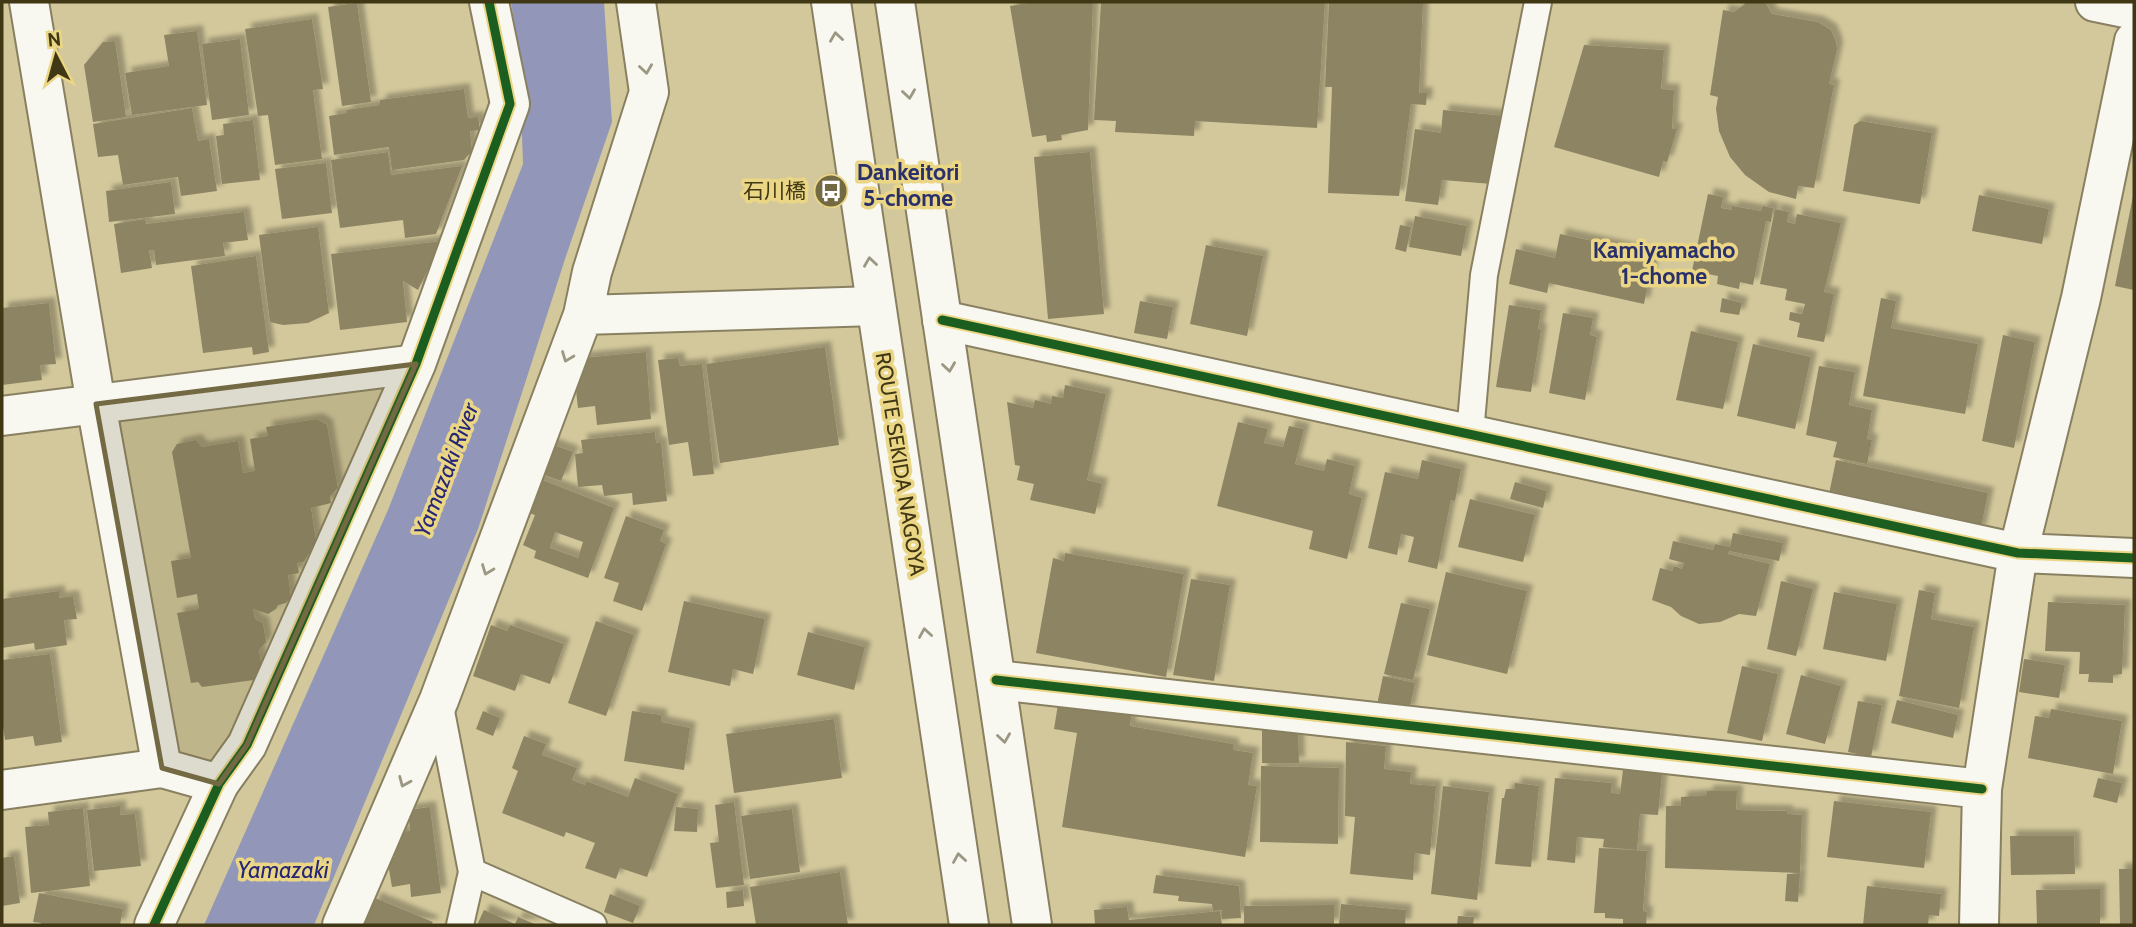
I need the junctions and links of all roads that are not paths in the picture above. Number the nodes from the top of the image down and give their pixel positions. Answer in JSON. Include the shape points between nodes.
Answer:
{"nodes":[{"id":1,"x":29,"y":2,"type":"edge"},
{"id":2,"x":489,"y":2,"type":"edge"},
{"id":3,"x":636,"y":2,"type":"edge"},
{"id":4,"x":831,"y":2,"type":"edge"},
{"id":5,"x":895,"y":2,"type":"edge"},
{"id":6,"x":1538,"y":2,"type":"edge"},
{"id":7,"x":2095,"y":2,"type":"edge"},
{"id":8,"x":2134,"y":10,"type":"edge"},
{"id":9,"x":2134,"y":41,"type":"edge"},
{"id":10,"x":876,"y":306,"type":"junction"},
{"id":11,"x":583,"y":315,"type":"junction"},
{"id":12,"x":942,"y":320,"type":"junction"},
{"id":13,"x":416,"y":364,"type":"junction"},
{"id":14,"x":96,"y":404,"type":"junction"},
{"id":15,"x":2,"y":416,"type":"edge"},
{"id":16,"x":1470,"y":433,"type":"junction"},
{"id":17,"x":2018,"y":553,"type":"junction"},
{"id":18,"x":2134,"y":558,"type":"edge"},
{"id":19,"x":996,"y":680,"type":"junction"},
{"id":20,"x":439,"y":700,"type":"junction"},
{"id":21,"x":162,"y":768,"type":"junction"},
{"id":22,"x":219,"y":784,"type":"junction"},
{"id":23,"x":1982,"y":789,"type":"junction"},
{"id":24,"x":2,"y":790,"type":"edge"},
{"id":25,"x":472,"y":872,"type":"junction"},
{"id":26,"x":154,"y":925,"type":"edge"},
{"id":27,"x":342,"y":925,"type":"edge"},
{"id":28,"x":460,"y":925,"type":"edge"},
{"id":29,"x":593,"y":925,"type":"edge"},
{"id":30,"x":969,"y":925,"type":"edge"},
{"id":31,"x":1032,"y":925,"type":"edge"},
{"id":32,"x":1979,"y":925,"type":"edge"}],
"edges":[{"from":1,"to":14,"type":"street"},
{"from":2,"to":13,"type":"street","via":[[510,104]]},
{"from":3,"to":11,"type":"street","one_way":true,"via":[[649,92],[592,272]]},
{"from":10,"to":4,"type":"street","name":"ROUTE SEKIDA NAGOYA","one_way":true},
{"from":5,"to":12,"type":"street","one_way":true},
{"from":6,"to":16,"type":"lane","via":[[1485,275]]},
{"from":7,"to":8,"type":"street"},
{"from":9,"to":17,"type":"street","via":[[2081,298]]},
{"from":10,"to":11,"type":"street"},
{"from":30,"to":10,"type":"street","name":"ROUTE SEKIDA NAGOYA","one_way":true},
{"from":11,"to":20,"type":"street","one_way":true},
{"from":12,"to":16,"type":"street"},
{"from":12,"to":19,"type":"street","one_way":true},
{"from":13,"to":14,"type":"street"},
{"from":13,"to":22,"type":"street","via":[[247,745]]},
{"from":14,"to":15,"type":"street"},
{"from":14,"to":21,"type":"street"},
{"from":16,"to":17,"type":"street"},
{"from":17,"to":18,"type":"street"},
{"from":17,"to":23,"type":"street"},
{"from":19,"to":23,"type":"street"},
{"from":19,"to":31,"type":"street","one_way":true},
{"from":20,"to":25,"type":"lane"},
{"from":20,"to":27,"type":"street","one_way":true},
{"from":21,"to":22,"type":"street"},
{"from":21,"to":24,"type":"street"},
{"from":22,"to":26,"type":"street"},
{"from":23,"to":32,"type":"street"},
{"from":25,"to":28,"type":"lane"},
{"from":25,"to":29,"type":"lane"}]}
